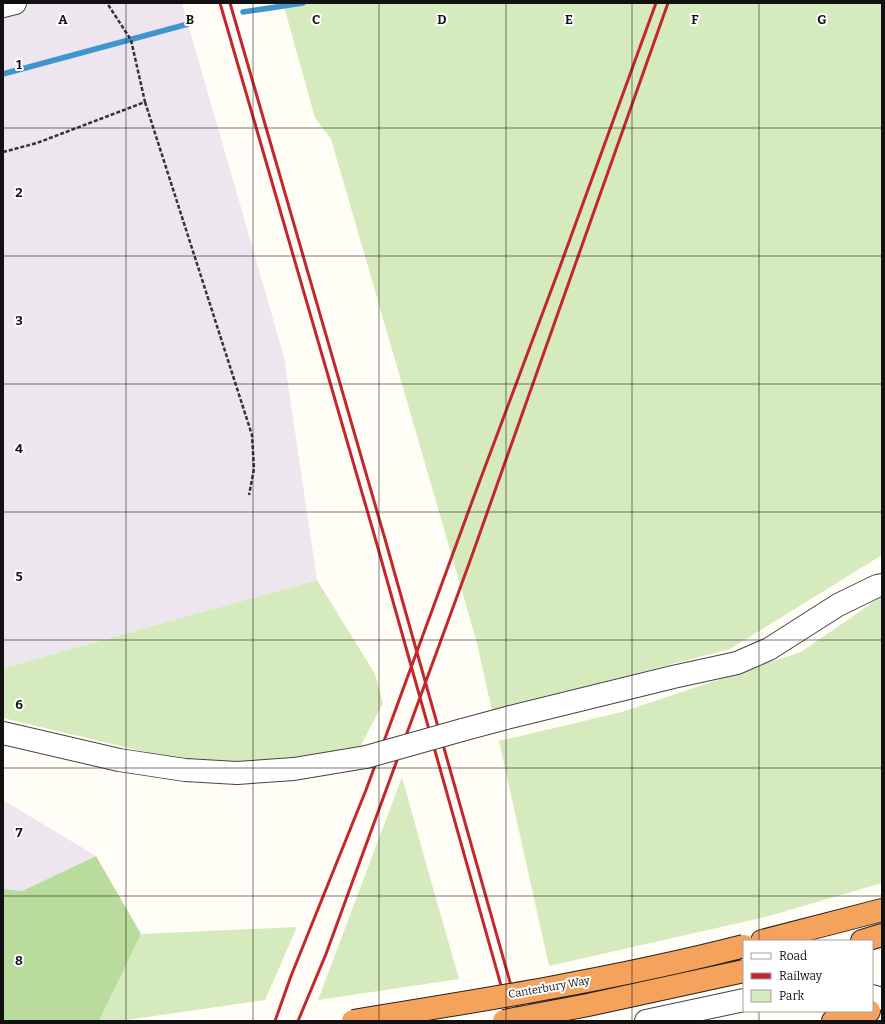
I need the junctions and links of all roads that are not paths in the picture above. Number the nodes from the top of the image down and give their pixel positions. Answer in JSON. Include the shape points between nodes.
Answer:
{"nodes":[{"id":1,"x":15,"y":3,"type":"edge"},
{"id":2,"x":3,"y":6,"type":"edge"},
{"id":3,"x":882,"y":585,"type":"edge"},
{"id":4,"x":3,"y":733,"type":"edge"},
{"id":5,"x":882,"y":910,"type":"edge"},
{"id":6,"x":882,"y":935,"type":"edge"},
{"id":7,"x":766,"y":940,"type":"edge"},
{"id":8,"x":865,"y":940,"type":"edge"},
{"id":9,"x":743,"y":946,"type":"edge"},
{"id":10,"x":743,"y":971,"type":"edge"},
{"id":11,"x":743,"y":1000,"type":"edge"},
{"id":12,"x":865,"y":1012,"type":"edge"},
{"id":13,"x":353,"y":1021,"type":"edge"},
{"id":14,"x":504,"y":1021,"type":"edge"},
{"id":15,"x":646,"y":1021,"type":"edge"},
{"id":16,"x":833,"y":1021,"type":"edge"}],
"edges":[{"from":1,"to":2,"type":"lane"},
{"from":3,"to":4,"type":"lane","bridge":true,"via":[[838,605],[769,649],[737,663],[510,717],[366,757],[287,770],[237,773],[185,770],[119,760]]},
{"from":5,"to":7,"type":"highway"},
{"from":6,"to":8,"type":"highway"},
{"from":9,"to":13,"type":"highway","name":"Canterbury Way","bridge":true,"via":[[624,974]]},
{"from":10,"to":14,"type":"highway","bridge":true},
{"from":11,"to":15,"type":"lane"},
{"from":12,"to":16,"type":"highway"}]}
